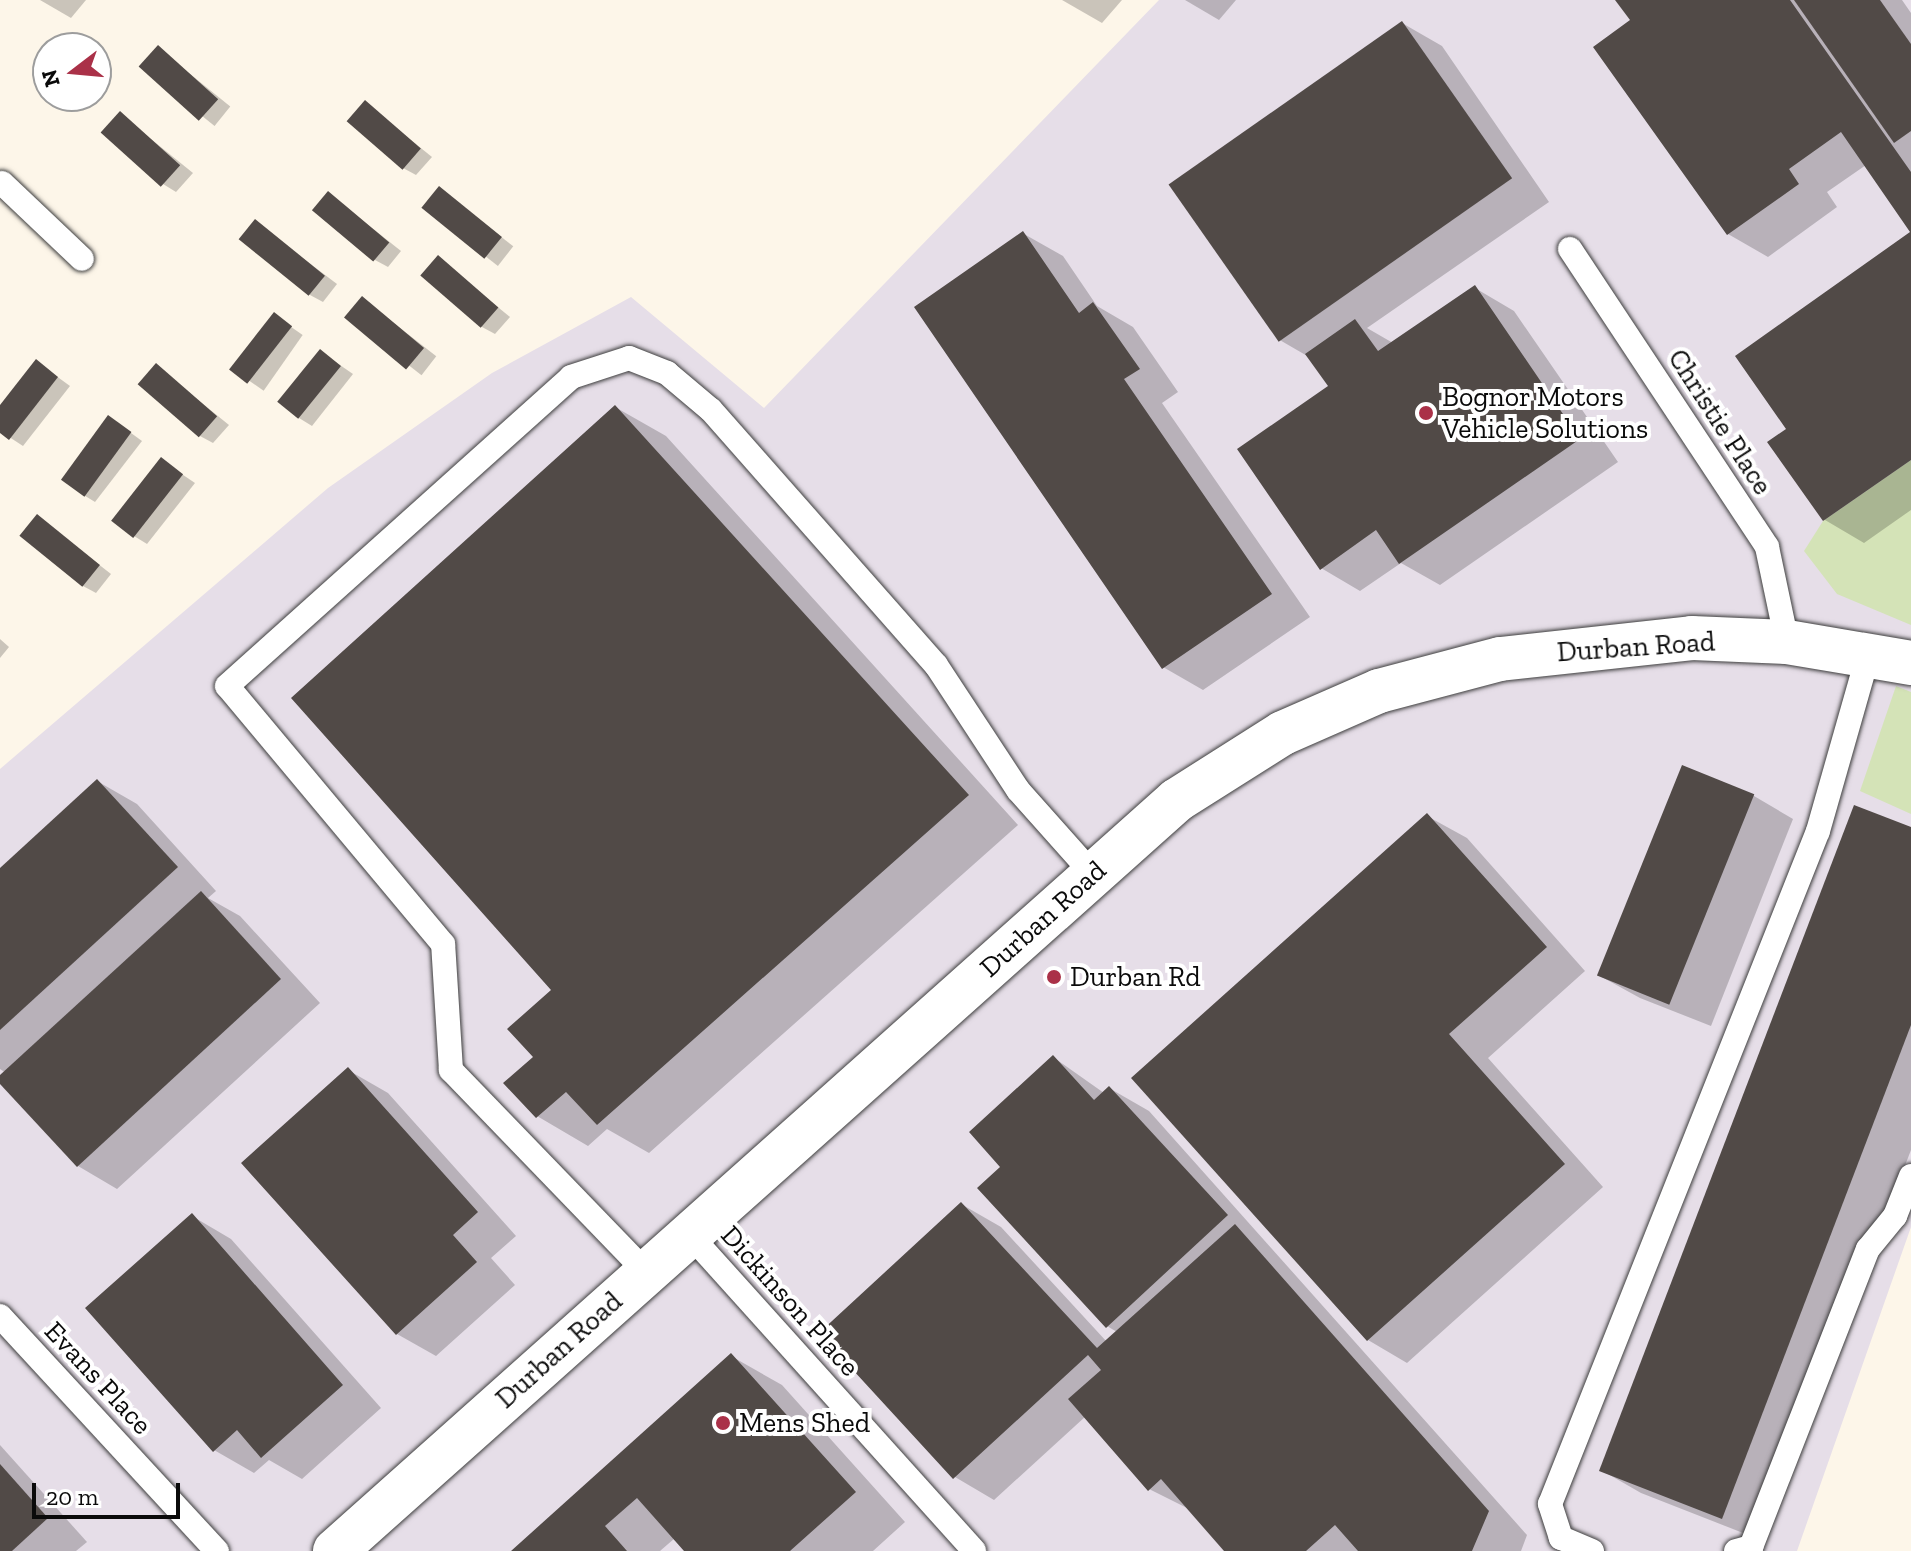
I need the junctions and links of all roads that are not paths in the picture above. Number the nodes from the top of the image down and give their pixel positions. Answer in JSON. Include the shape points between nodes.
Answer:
{"nodes":[{"id":1,"x":1,"y":183,"type":"edge"},
{"id":2,"x":1570,"y":249,"type":"dead end"},
{"id":3,"x":82,"y":259,"type":"dead end"},
{"id":4,"x":1787,"y":642,"type":"junction"},
{"id":5,"x":1868,"y":655,"type":"junction"},
{"id":6,"x":1911,"y":663,"type":"edge"},
{"id":7,"x":1092,"y":873,"type":"junction"},
{"id":8,"x":1911,"y":1176,"type":"edge"},
{"id":9,"x":689,"y":1234,"type":"junction"},
{"id":10,"x":646,"y":1272,"type":"junction"},
{"id":11,"x":0,"y":1316,"type":"edge"},
{"id":12,"x":217,"y":1551,"type":"edge"},
{"id":13,"x":335,"y":1551,"type":"edge"},
{"id":14,"x":974,"y":1551,"type":"edge"},
{"id":15,"x":1592,"y":1551,"type":"edge"},
{"id":16,"x":1736,"y":1551,"type":"edge"}],
"edges":[{"from":1,"to":3,"type":"lane"},
{"from":2,"to":4,"type":"lane","name":"Christie Place","via":[[1767,547]]},
{"from":4,"to":5,"type":"street","name":"Durban Road"},
{"from":4,"to":7,"type":"street","name":"Durban Road","via":[[1692,638],[1500,659],[1379,691],[1283,733],[1177,800]]},
{"from":5,"to":6,"type":"street","name":"Durban Road"},
{"from":5,"to":15,"type":"lane","via":[[1818,831],[1550,1504],[1561,1538]]},
{"from":7,"to":9,"type":"street","name":"Durban Road","via":[[872,1076]]},
{"from":7,"to":10,"type":"lane","via":[[1018,790],[936,665],[711,410],[667,373],[629,358],[571,377],[227,686],[443,944],[451,1070]]},
{"from":8,"to":16,"type":"lane","via":[[1895,1216],[1868,1249],[1751,1547]]},
{"from":9,"to":10,"type":"street","name":"Durban Road"},
{"from":9,"to":14,"type":"lane","name":"Dickinson Place"},
{"from":10,"to":13,"type":"street","name":"Durban Road"},
{"from":11,"to":12,"type":"lane","name":"Evans Place"}]}
